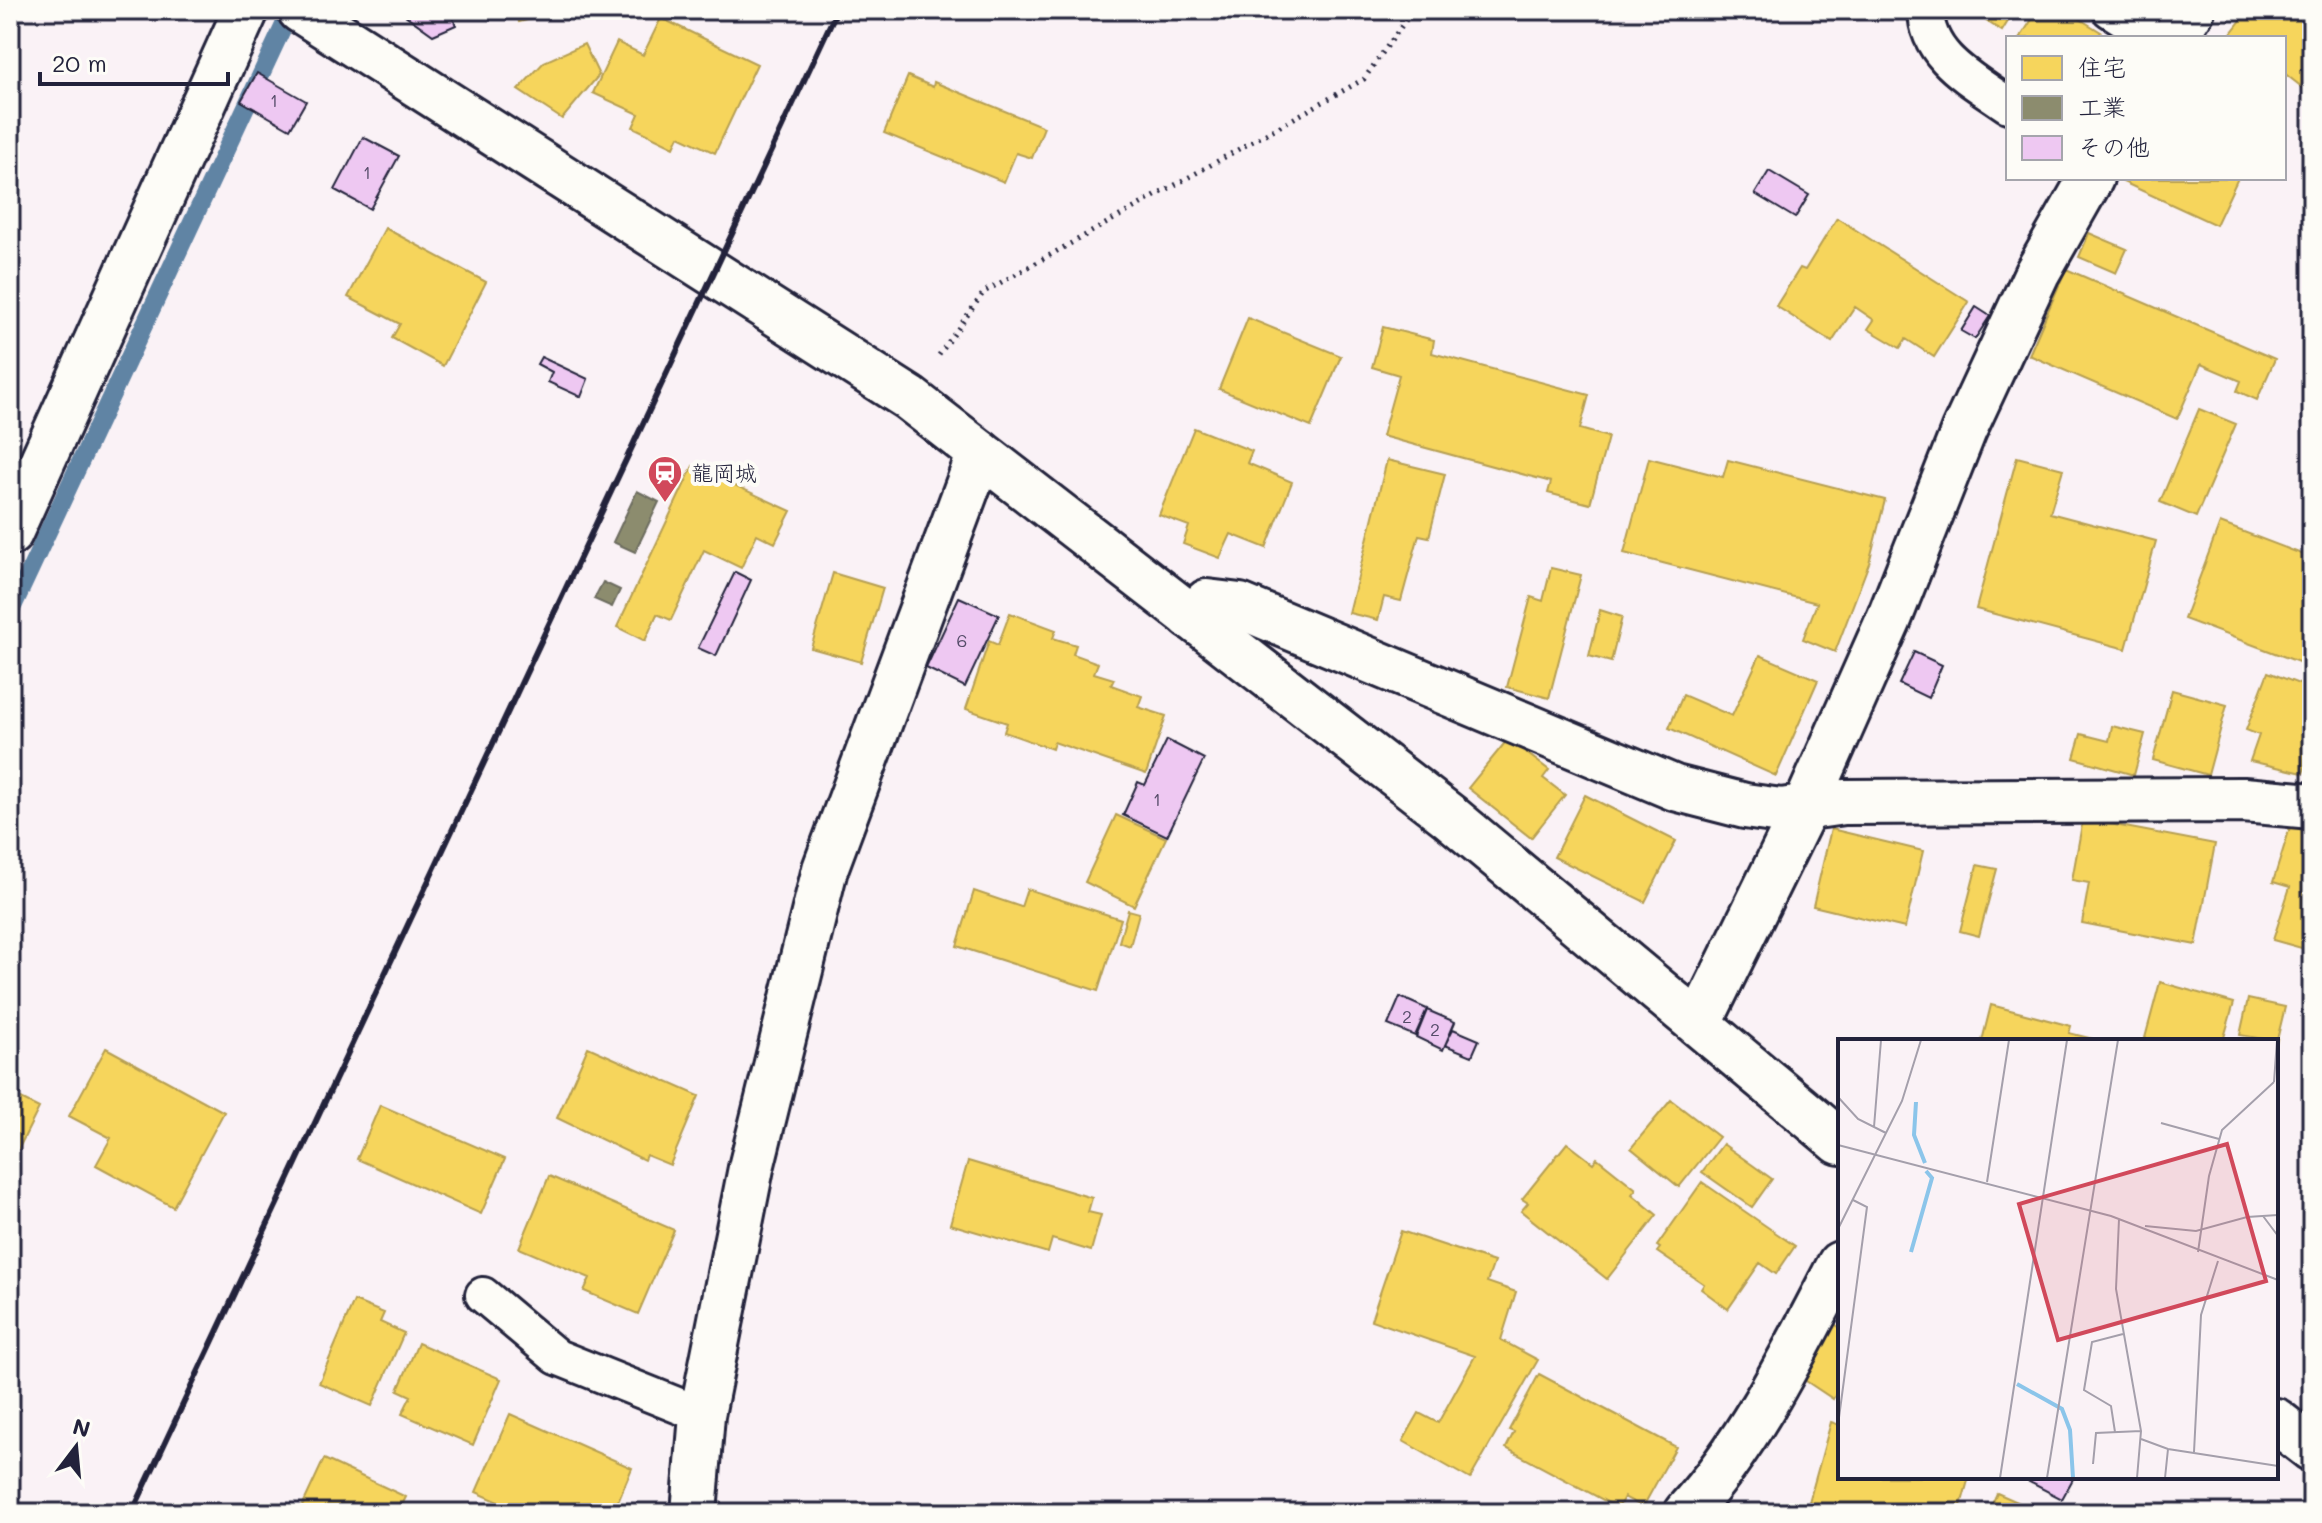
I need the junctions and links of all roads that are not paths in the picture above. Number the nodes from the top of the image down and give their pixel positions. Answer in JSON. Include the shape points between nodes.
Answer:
{"nodes":[{"id":1,"x":246,"y":10,"type":"edge"},
{"id":2,"x":300,"y":10,"type":"edge"},
{"id":3,"x":1926,"y":10,"type":"edge"},
{"id":4,"x":2110,"y":10,"type":"edge"},
{"id":5,"x":2192,"y":10,"type":"edge"},
{"id":6,"x":2151,"y":36,"type":"edge"},
{"id":7,"x":2175,"y":36,"type":"edge"},
{"id":8,"x":2006,"y":103,"type":"edge"},
{"id":9,"x":2090,"y":180,"type":"edge"},
{"id":10,"x":980,"y":453,"type":"junction"},
{"id":11,"x":10,"y":533,"type":"edge"},
{"id":12,"x":1191,"y":617,"type":"junction"},
{"id":13,"x":1806,"y":806,"type":"junction"},
{"id":14,"x":2312,"y":806,"type":"edge"},
{"id":15,"x":1700,"y":1022,"type":"junction"},
{"id":16,"x":1838,"y":1140,"type":"edge"},
{"id":17,"x":1838,"y":1268,"type":"edge"},
{"id":18,"x":483,"y":1295,"type":"dead end"},
{"id":19,"x":702,"y":1415,"type":"junction"},
{"id":20,"x":2278,"y":1423,"type":"edge"},
{"id":21,"x":2312,"y":1449,"type":"edge"},
{"id":22,"x":694,"y":1513,"type":"edge"},
{"id":23,"x":1686,"y":1513,"type":"edge"}],
"edges":[{"from":1,"to":11,"type":"street"},
{"from":2,"to":10,"type":"street","via":[[909,398]]},
{"from":3,"to":8,"type":"lane","via":[[1926,28],[1939,53]]},
{"from":4,"to":6,"type":"lane"},
{"from":5,"to":7,"type":"street"},
{"from":9,"to":13,"type":"street","via":[[2037,273],[1964,430],[1889,619]]},
{"from":10,"to":12,"type":"street"},
{"from":10,"to":19,"type":"street","via":[[825,869],[751,1168]]},
{"from":12,"to":13,"type":"street","via":[[1207,602],[1240,606],[1675,788],[1781,811]]},
{"from":12,"to":15,"type":"street","via":[[1449,816]]},
{"from":13,"to":14,"type":"street","via":[[2243,800]]},
{"from":13,"to":15,"type":"street"},
{"from":15,"to":16,"type":"street"},
{"from":17,"to":23,"type":"street","via":[[1782,1376]]},
{"from":18,"to":19,"type":"lane","via":[[557,1357]]},
{"from":19,"to":22,"type":"street"},
{"from":20,"to":21,"type":"street"}]}
